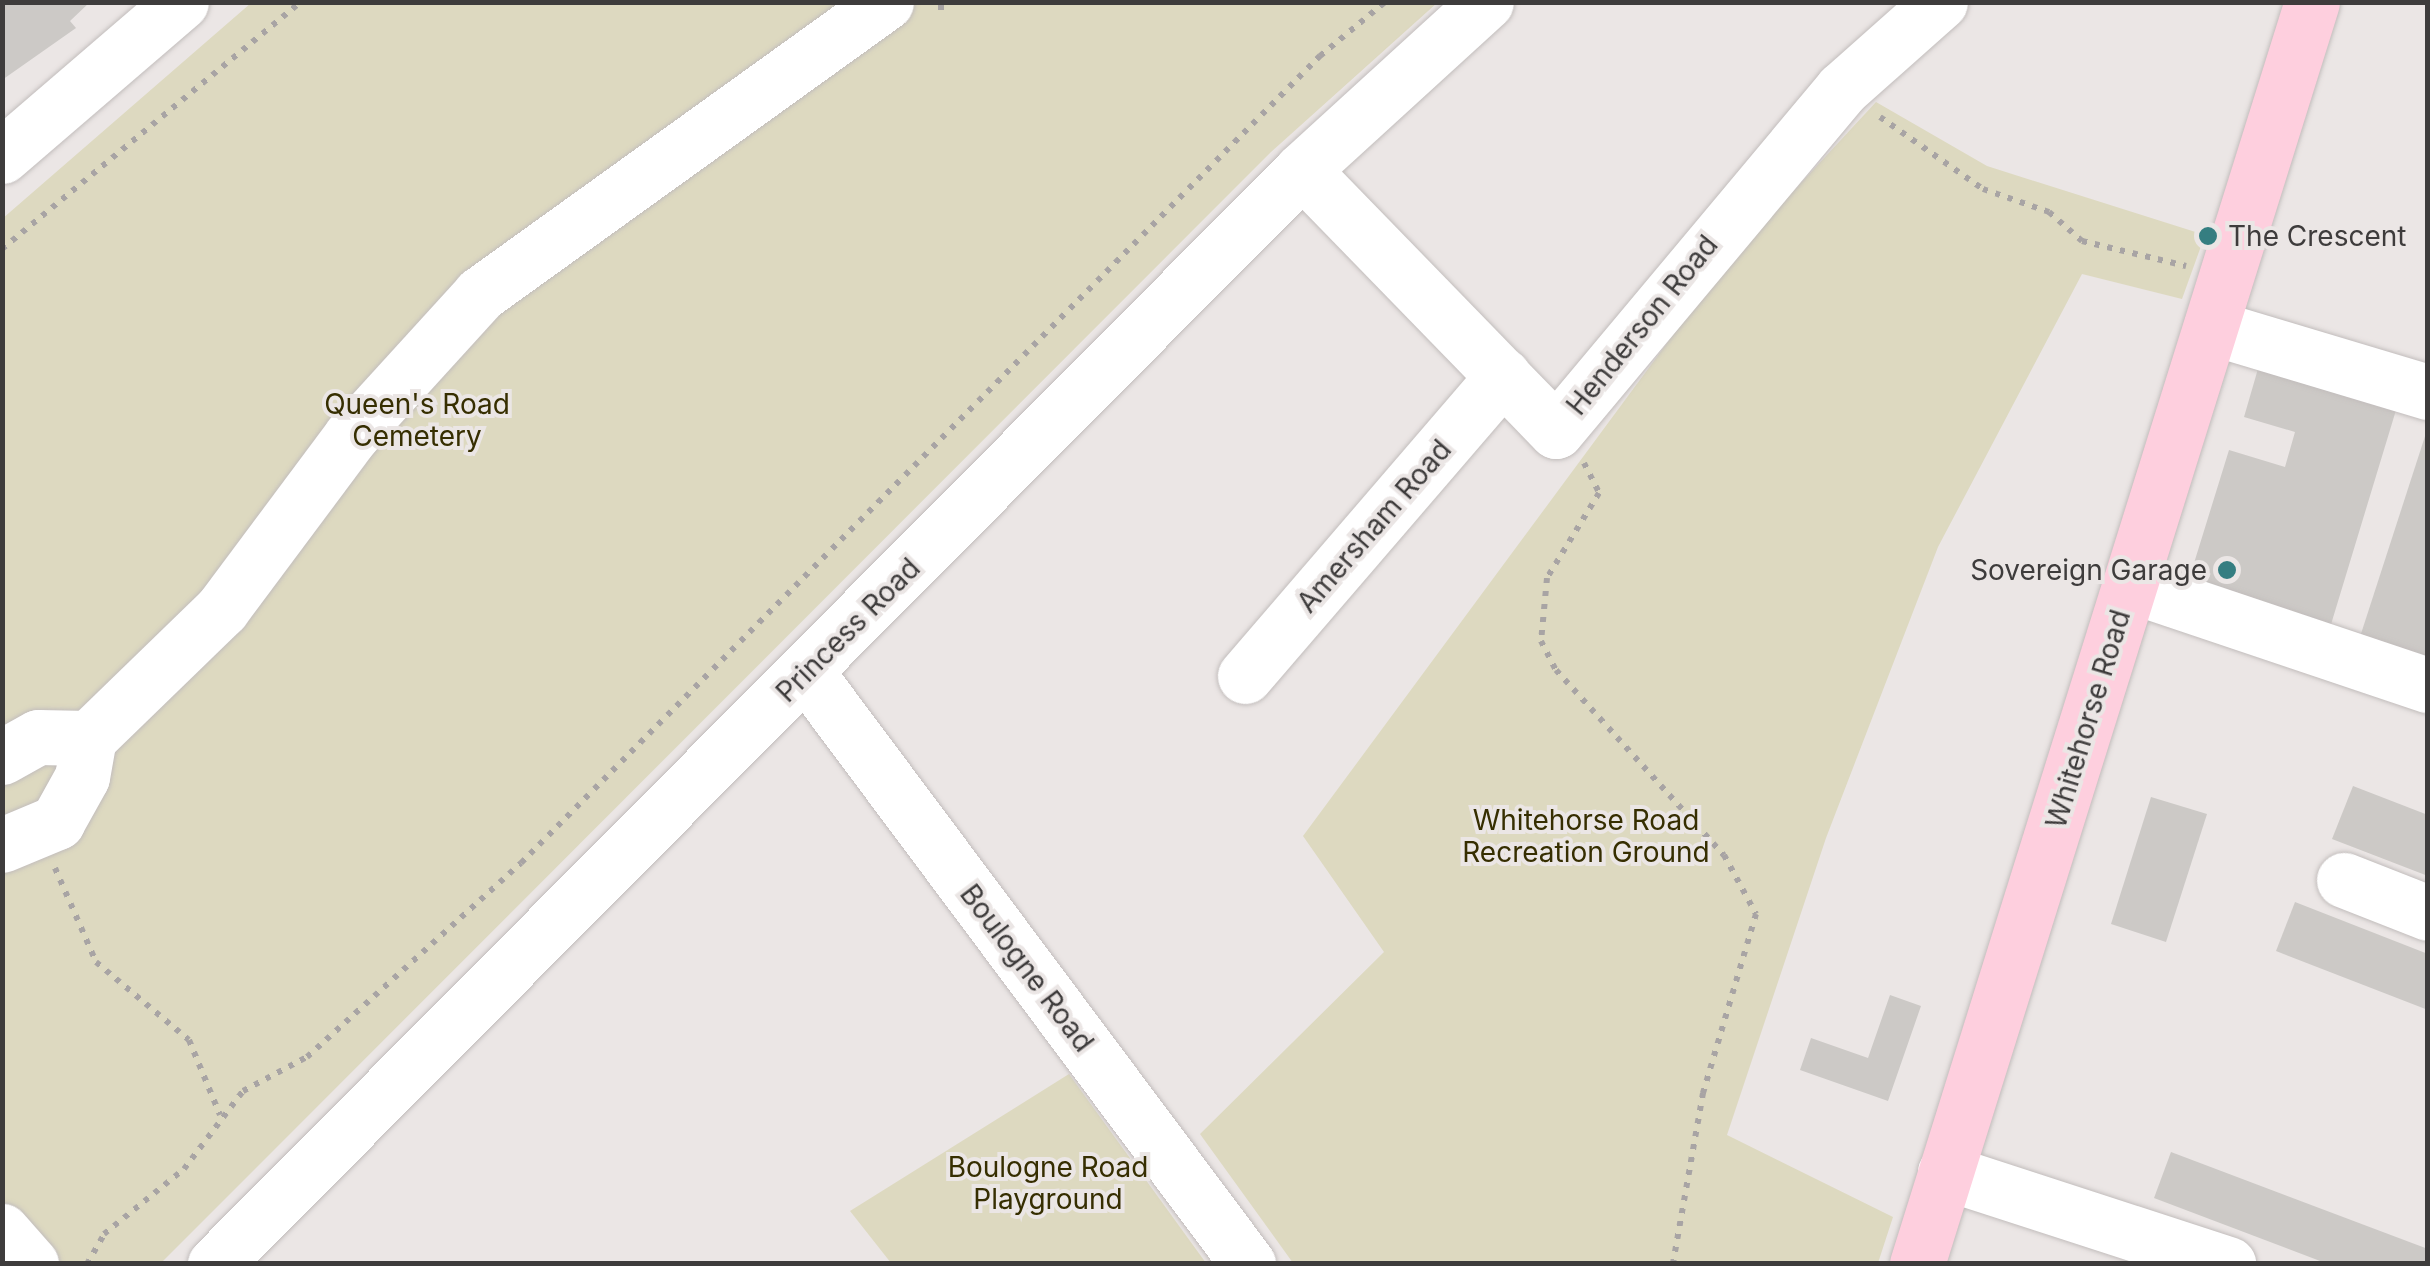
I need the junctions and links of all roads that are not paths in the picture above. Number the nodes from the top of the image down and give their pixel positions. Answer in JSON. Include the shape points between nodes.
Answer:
{"nodes":[{"id":1,"x":886,"y":2,"type":"edge"},
{"id":2,"x":1486,"y":2,"type":"edge"},
{"id":3,"x":1940,"y":2,"type":"edge"},
{"id":4,"x":2312,"y":2,"type":"edge"},
{"id":5,"x":169,"y":6,"type":"edge"},
{"id":6,"x":2,"y":156,"type":"edge"},
{"id":7,"x":1302,"y":170,"type":"junction"},
{"id":8,"x":2219,"y":302,"type":"junction"},
{"id":9,"x":1502,"y":376,"type":"junction"},
{"id":10,"x":2428,"y":392,"type":"edge"},
{"id":11,"x":2130,"y":586,"type":"junction"},
{"id":12,"x":806,"y":672,"type":"junction"},
{"id":13,"x":1245,"y":676,"type":"dead end"},
{"id":14,"x":2428,"y":686,"type":"edge"},
{"id":15,"x":89,"y":738,"type":"junction"},
{"id":16,"x":2,"y":758,"type":"edge"},
{"id":17,"x":2,"y":844,"type":"edge"},
{"id":18,"x":2344,"y":880,"type":"dead end"},
{"id":19,"x":2428,"y":913,"type":"edge"},
{"id":20,"x":1945,"y":1172,"type":"junction"},
{"id":21,"x":2,"y":1231,"type":"edge"},
{"id":22,"x":31,"y":1264,"type":"edge"},
{"id":23,"x":215,"y":1264,"type":"edge"},
{"id":24,"x":1248,"y":1264,"type":"edge"},
{"id":25,"x":1917,"y":1264,"type":"edge"},
{"id":26,"x":2228,"y":1264,"type":"edge"}],
"edges":[{"from":1,"to":15,"type":"street","via":[[480,294],[351,436],[222,609]]},
{"from":2,"to":7,"type":"street","name":"Princess Road"},
{"from":3,"to":9,"type":"street","name":"Henderson Road","via":[[1842,89],[1556,431]]},
{"from":4,"to":8,"type":"main road","name":"Whitehorse Road"},
{"from":5,"to":6,"type":"street"},
{"from":7,"to":9,"type":"street","name":"Henderson Road"},
{"from":7,"to":12,"type":"street","name":"Princess Road"},
{"from":8,"to":10,"type":"street"},
{"from":8,"to":11,"type":"main road","name":"Whitehorse Road"},
{"from":9,"to":13,"type":"street","name":"Amersham Road"},
{"from":11,"to":14,"type":"street"},
{"from":11,"to":20,"type":"main road","name":"Whitehorse Road"},
{"from":12,"to":23,"type":"street","name":"Princess Road"},
{"from":12,"to":24,"type":"street","name":"Boulogne Road"},
{"from":15,"to":16,"type":"street","via":[[38,736]]},
{"from":15,"to":17,"type":"street","via":[[82,777],[56,822]]},
{"from":18,"to":19,"type":"street"},
{"from":20,"to":25,"type":"main road","name":"Whitehorse Road"},
{"from":20,"to":26,"type":"street"},
{"from":21,"to":22,"type":"street"}]}
